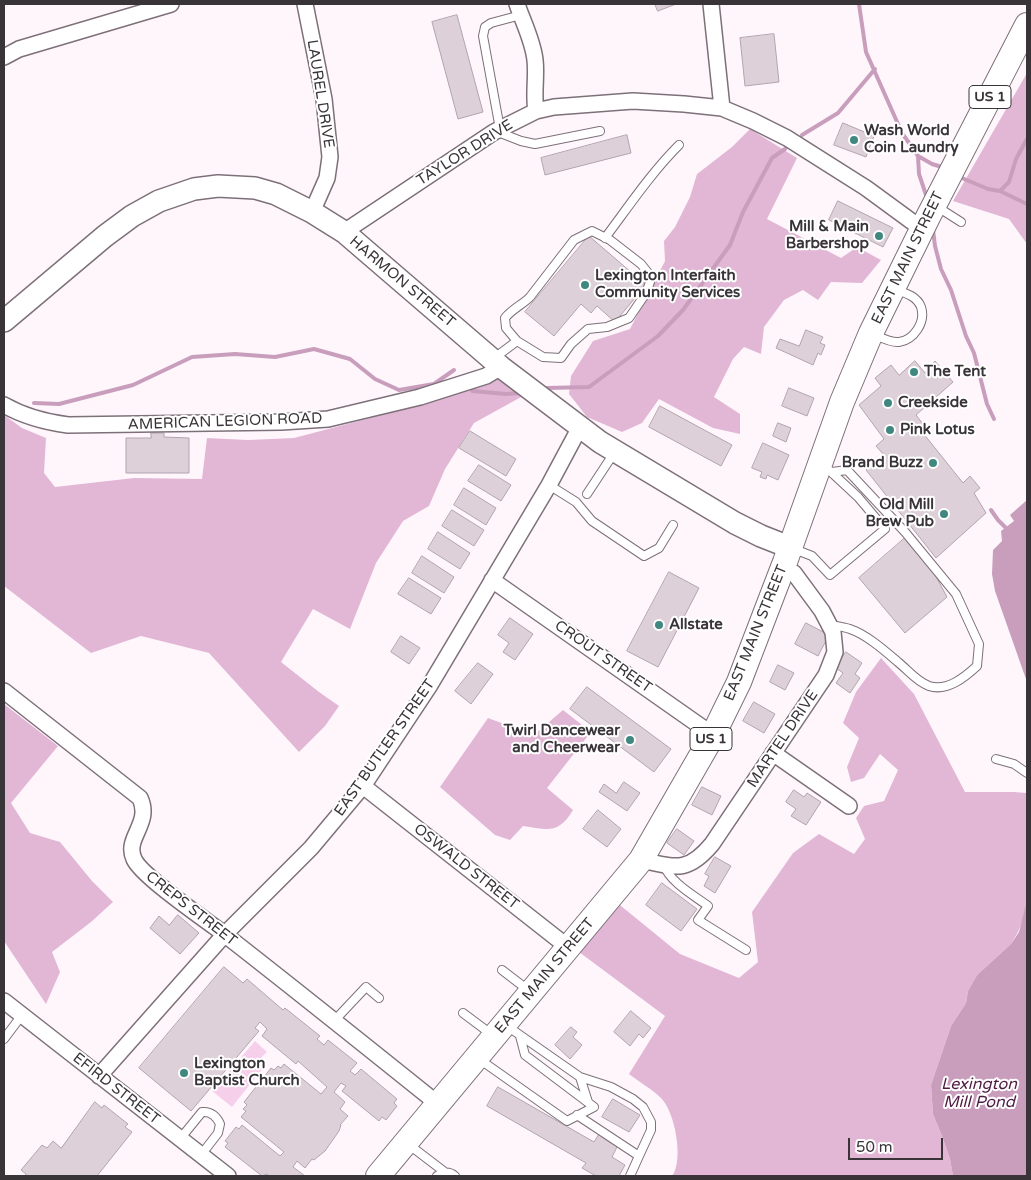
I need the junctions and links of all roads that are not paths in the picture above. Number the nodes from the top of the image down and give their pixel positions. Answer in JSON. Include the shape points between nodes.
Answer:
{"nodes":[{"id":1,"x":171,"y":4,"type":"edge"},
{"id":2,"x":305,"y":4,"type":"edge"},
{"id":3,"x":711,"y":4,"type":"edge"},
{"id":4,"x":519,"y":10,"type":"edge"},
{"id":5,"x":1027,"y":25,"type":"edge"},
{"id":6,"x":4,"y":57,"type":"edge"},
{"id":7,"x":722,"y":108,"type":"junction"},
{"id":8,"x":536,"y":111,"type":"junction"},
{"id":9,"x":498,"y":130,"type":"junction"},
{"id":10,"x":600,"y":131,"type":"dead end"},
{"id":11,"x":679,"y":145,"type":"dead end"},
{"id":12,"x":312,"y":212,"type":"junction"},
{"id":13,"x":928,"y":217,"type":"junction"},
{"id":14,"x":961,"y":222,"type":"dead end"},
{"id":15,"x":344,"y":232,"type":"junction"},
{"id":16,"x":606,"y":238,"type":"junction"},
{"id":17,"x":892,"y":288,"type":"junction"},
{"id":18,"x":5,"y":318,"type":"edge"},
{"id":19,"x":871,"y":333,"type":"junction"},
{"id":20,"x":517,"y":341,"type":"junction"},
{"id":21,"x":497,"y":363,"type":"junction"},
{"id":22,"x":4,"y":405,"type":"edge"},
{"id":23,"x":580,"y":427,"type":"junction"},
{"id":24,"x":616,"y":451,"type":"junction"},
{"id":25,"x":825,"y":469,"type":"junction"},
{"id":26,"x":548,"y":484,"type":"junction"},
{"id":27,"x":588,"y":494,"type":"dead end"},
{"id":28,"x":673,"y":525,"type":"dead end"},
{"id":29,"x":786,"y":558,"type":"junction"},
{"id":30,"x":492,"y":580,"type":"junction"},
{"id":31,"x":828,"y":624,"type":"junction"},
{"id":32,"x":4,"y":691,"type":"edge"},
{"id":33,"x":713,"y":735,"type":"junction"},
{"id":34,"x":773,"y":753,"type":"junction"},
{"id":35,"x":996,"y":759,"type":"dead end"},
{"id":36,"x":1027,"y":773,"type":"edge"},
{"id":37,"x":363,"y":786,"type":"junction"},
{"id":38,"x":849,"y":806,"type":"dead end"},
{"id":39,"x":652,"y":862,"type":"junction"},
{"id":40,"x":225,"y":934,"type":"junction"},
{"id":41,"x":569,"y":948,"type":"junction"},
{"id":42,"x":746,"y":950,"type":"dead end"},
{"id":43,"x":502,"y":970,"type":"dead end"},
{"id":44,"x":531,"y":993,"type":"junction"},
{"id":45,"x":379,"y":998,"type":"dead end"},
{"id":46,"x":4,"y":1001,"type":"edge"},
{"id":47,"x":463,"y":1013,"type":"dead end"},
{"id":48,"x":22,"y":1015,"type":"junction"},
{"id":49,"x":334,"y":1021,"type":"junction"},
{"id":50,"x":506,"y":1033,"type":"junction"},
{"id":51,"x":4,"y":1039,"type":"edge"},
{"id":52,"x":477,"y":1058,"type":"junction"},
{"id":53,"x":99,"y":1076,"type":"junction"},
{"id":54,"x":580,"y":1076,"type":"junction"},
{"id":55,"x":438,"y":1104,"type":"junction"},
{"id":56,"x":591,"y":1104,"type":"junction"},
{"id":57,"x":577,"y":1115,"type":"junction"},
{"id":58,"x":180,"y":1139,"type":"junction"},
{"id":59,"x":406,"y":1142,"type":"junction"},
{"id":60,"x":201,"y":1155,"type":"junction"},
{"id":61,"x":640,"y":1156,"type":"junction"},
{"id":62,"x":446,"y":1173,"type":"junction"},
{"id":63,"x":228,"y":1176,"type":"edge"},
{"id":64,"x":378,"y":1176,"type":"edge"},
{"id":65,"x":437,"y":1176,"type":"edge"},
{"id":66,"x":455,"y":1176,"type":"edge"},
{"id":67,"x":630,"y":1176,"type":"edge"}],
"edges":[{"from":1,"to":6,"type":"street","via":[[19,49]]},
{"from":2,"to":12,"type":"street","name":"LAUREL DRIVE","via":[[324,99],[330,158],[327,178]]},
{"from":3,"to":7,"type":"street"},
{"from":4,"to":8,"type":"street","via":[[535,60]]},
{"from":4,"to":9,"type":"lane","via":[[485,27],[482,36]]},
{"from":5,"to":13,"type":"main road","name":"EAST MAIN STREET","number":"US 1"},
{"from":7,"to":8,"type":"street","name":"TAYLOR DRIVE","via":[[633,101]]},
{"from":7,"to":13,"type":"street","name":"TAYLOR DRIVE","via":[[787,138],[866,188]]},
{"from":8,"to":9,"type":"street","name":"TAYLOR DRIVE"},
{"from":9,"to":10,"type":"lane","via":[[535,144]]},
{"from":9,"to":15,"type":"street","name":"TAYLOR DRIVE"},
{"from":11,"to":16,"type":"lane","via":[[637,193]]},
{"from":12,"to":15,"type":"street","name":"HARMON STREET"},
{"from":12,"to":18,"type":"street","name":"HARMON STREET","via":[[276,194],[254,188],[218,186],[179,194],[132,216]]},
{"from":13,"to":14,"type":"lane"},
{"from":13,"to":17,"type":"main road","name":"EAST MAIN STREET","number":"US 1"},
{"from":15,"to":21,"type":"street","name":"HARMON STREET"},
{"from":16,"to":20,"type":"lane","via":[[592,232],[574,240],[524,304],[505,318],[506,328]]},
{"from":16,"to":20,"type":"lane","via":[[641,264],[649,274],[646,293],[629,318],[588,330],[570,344],[561,358],[543,357]]},
{"from":17,"to":19,"type":"main road","name":"EAST MAIN STREET","number":"US 1"},
{"from":17,"to":19,"type":"lane","via":[[910,295],[921,307],[922,320],[918,330],[909,339],[896,342]]},
{"from":19,"to":25,"type":"main road","name":"EAST MAIN STREET","number":"US 1","via":[[847,389]]},
{"from":20,"to":21,"type":"lane"},
{"from":21,"to":22,"type":"street","name":"AMERICAN LEGION ROAD","via":[[486,376],[328,419],[68,425],[34,419]]},
{"from":21,"to":23,"type":"street","name":"HARMON STREET"},
{"from":23,"to":24,"type":"street","name":"HARMON STREET"},
{"from":23,"to":26,"type":"street","name":"EAST BUTLER STREET"},
{"from":24,"to":27,"type":"lane"},
{"from":24,"to":29,"type":"street","name":"HARMON STREET","via":[[761,536]]},
{"from":25,"to":29,"type":"main road","name":"EAST MAIN STREET","number":"US 1"},
{"from":25,"to":29,"type":"lane","via":[[858,497],[885,529],[830,575],[812,556]]},
{"from":25,"to":31,"type":"lane","via":[[847,470],[905,532],[956,594],[979,644],[977,666],[954,683],[930,686],[917,680],[876,644],[850,629]]},
{"from":26,"to":28,"type":"lane","via":[[644,556],[659,548]]},
{"from":26,"to":30,"type":"street","name":"EAST BUTLER STREET"},
{"from":29,"to":31,"type":"street","name":"MARTEL DRIVE"},
{"from":29,"to":33,"type":"main road","name":"EAST MAIN STREET","number":"US 1","via":[[739,682]]},
{"from":30,"to":33,"type":"street","name":"CROUT STREET"},
{"from":30,"to":37,"type":"street","name":"EAST BUTLER STREET","via":[[430,685]]},
{"from":31,"to":34,"type":"street","name":"MARTEL DRIVE","via":[[835,652],[826,675]]},
{"from":32,"to":40,"type":"street","name":"CREPS STREET","via":[[140,798],[144,813],[132,847],[137,866]]},
{"from":33,"to":39,"type":"main road","name":"EAST MAIN STREET","number":"US 1"},
{"from":34,"to":38,"type":"street"},
{"from":34,"to":39,"type":"street","name":"MARTEL DRIVE","via":[[702,855],[691,864],[677,867]]},
{"from":35,"to":36,"type":"lane","via":[[1014,764]]},
{"from":37,"to":40,"type":"street","name":"EAST BUTLER STREET","via":[[311,848]]},
{"from":37,"to":41,"type":"street","name":"OSWALD STREET"},
{"from":39,"to":41,"type":"main road","name":"EAST MAIN STREET","number":"US 1"},
{"from":39,"to":42,"type":"lane","via":[[708,906],[698,920]]},
{"from":40,"to":49,"type":"street","name":"CREPS STREET"},
{"from":40,"to":53,"type":"street","name":"EAST BUTLER STREET"},
{"from":41,"to":44,"type":"main road","name":"EAST MAIN STREET","number":"US 1"},
{"from":43,"to":44,"type":"lane"},
{"from":44,"to":50,"type":"main road","name":"EAST MAIN STREET","number":"US 1"},
{"from":45,"to":49,"type":"lane","via":[[366,987]]},
{"from":46,"to":48,"type":"street","name":"EFIRD STREET"},
{"from":47,"to":50,"type":"lane"},
{"from":48,"to":51,"type":"lane"},
{"from":48,"to":53,"type":"street","name":"EFIRD STREET"},
{"from":49,"to":55,"type":"street","name":"CREPS STREET"},
{"from":50,"to":52,"type":"main road","name":"EAST MAIN STREET","number":"US 1"},
{"from":50,"to":54,"type":"lane"},
{"from":50,"to":56,"type":"lane","via":[[525,1055]]},
{"from":52,"to":55,"type":"main road","name":"EAST MAIN STREET","number":"US 1"},
{"from":52,"to":57,"type":"lane","via":[[567,1121]]},
{"from":53,"to":58,"type":"street","name":"EFIRD STREET"},
{"from":54,"to":56,"type":"lane"},
{"from":54,"to":61,"type":"lane","via":[[611,1087],[643,1107],[651,1122],[651,1130]]},
{"from":55,"to":59,"type":"main road","name":"EAST MAIN STREET","number":"US 1"},
{"from":56,"to":57,"type":"lane"},
{"from":57,"to":61,"type":"lane"},
{"from":58,"to":60,"type":"street","name":"EFIRD STREET"},
{"from":58,"to":60,"type":"lane","via":[[199,1114],[212,1114],[220,1129]]},
{"from":59,"to":62,"type":"lane"},
{"from":59,"to":64,"type":"main road","name":"EAST MAIN STREET","number":"US 1"},
{"from":60,"to":63,"type":"street","name":"EFIRD STREET"},
{"from":61,"to":67,"type":"lane"},
{"from":62,"to":65,"type":"lane"},
{"from":62,"to":66,"type":"lane"}]}
